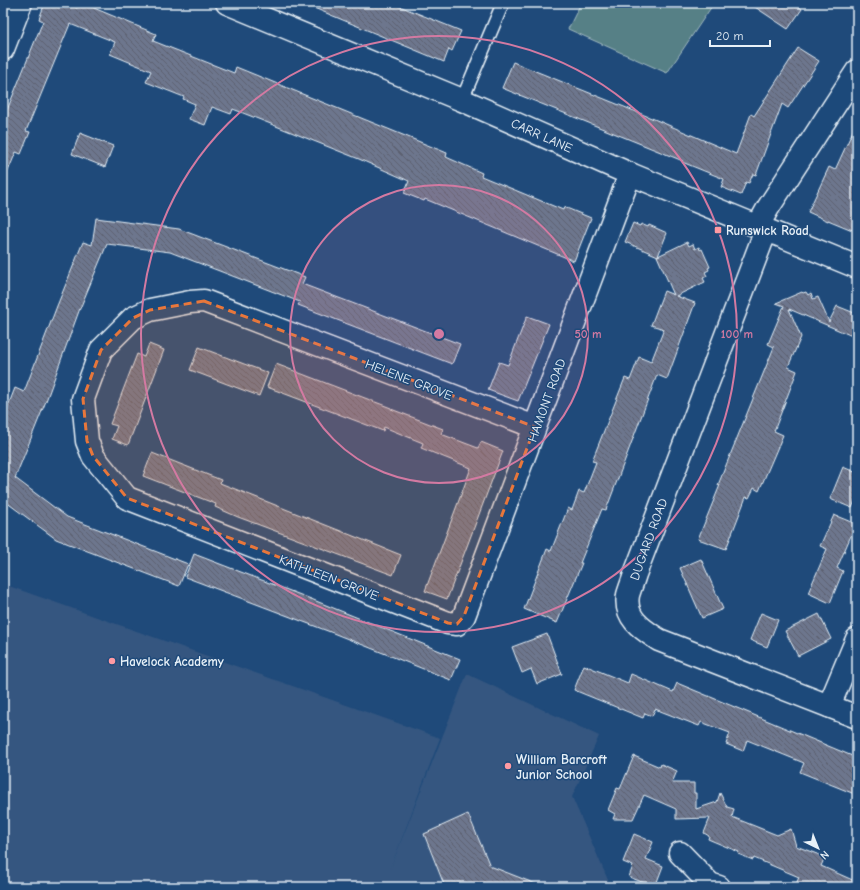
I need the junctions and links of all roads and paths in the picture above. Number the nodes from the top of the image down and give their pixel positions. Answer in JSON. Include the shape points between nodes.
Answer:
{"nodes":[{"id":1,"x":21,"y":3,"type":"edge"},
{"id":2,"x":227,"y":3,"type":"edge"},
{"id":3,"x":503,"y":3,"type":"edge"},
{"id":4,"x":3,"y":49,"type":"edge"},
{"id":5,"x":857,"y":71,"type":"edge"},
{"id":6,"x":462,"y":100,"type":"junction"},
{"id":7,"x":630,"y":174,"type":"junction"},
{"id":8,"x":762,"y":228,"type":"junction"},
{"id":9,"x":857,"y":267,"type":"edge"},
{"id":10,"x":536,"y":427,"type":"junction"},
{"id":11,"x":202,"y":527,"type":"joint"},
{"id":12,"x":457,"y":624,"type":"joint"},
{"id":13,"x":857,"y":639,"type":"edge"},
{"id":14,"x":829,"y":706,"type":"junction"},
{"id":15,"x":857,"y":717,"type":"edge"},
{"id":16,"x":680,"y":852,"type":"dead end"},
{"id":17,"x":719,"y":887,"type":"edge"}],
"edges":[{"from":1,"to":4,"type":"street"},
{"from":2,"to":6,"type":"street","name":"CARR LANE"},
{"from":3,"to":6,"type":"lane"},
{"from":5,"to":8,"type":"street","via":[[768,208]]},
{"from":6,"to":7,"type":"street","name":"CARR LANE"},
{"from":7,"to":8,"type":"street","name":"CARR LANE"},
{"from":7,"to":10,"type":"street","name":"HAMONT ROAD"},
{"from":8,"to":9,"type":"street","name":"CARR LANE"},
{"from":8,"to":14,"type":"street","name":"DUGARD ROAD","via":[[635,574],[628,596],[628,611],[639,628],[659,640]]},
{"from":10,"to":11,"type":"street","name":"HELENE GROVE","via":[[204,301],[150,310],[133,318],[101,350],[83,399],[87,441],[93,456],[127,498]]},
{"from":10,"to":12,"type":"street","name":"HAMONT ROAD","via":[[464,616]]},
{"from":11,"to":12,"type":"street","name":"KATHLEEN GROVE","via":[[448,623]]},
{"from":13,"to":14,"type":"street"},
{"from":14,"to":15,"type":"street","name":"DUGARD ROAD"},
{"from":16,"to":17,"type":"street","via":[[710,884]]}]}
